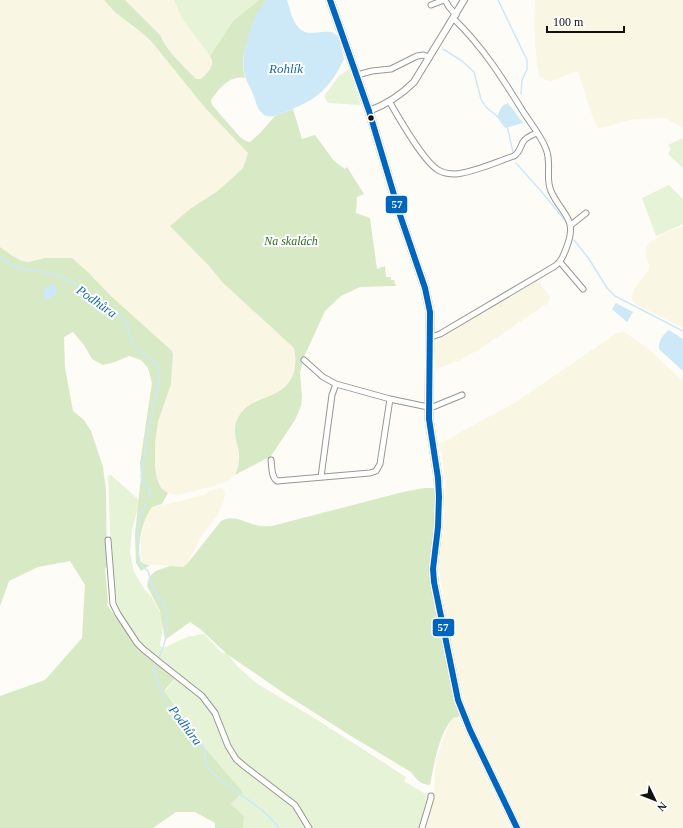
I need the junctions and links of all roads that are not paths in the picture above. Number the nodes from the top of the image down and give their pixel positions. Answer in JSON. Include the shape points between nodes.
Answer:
{"nodes":[{"id":1,"x":330,"y":0,"type":"edge"},
{"id":2,"x":444,"y":0,"type":"edge"},
{"id":3,"x":464,"y":0,"type":"edge"},
{"id":4,"x":431,"y":5,"type":"dead end"},
{"id":5,"x":455,"y":17,"type":"junction"},
{"id":6,"x":429,"y":58,"type":"junction"},
{"id":7,"x":357,"y":75,"type":"junction"},
{"id":8,"x":389,"y":101,"type":"junction"},
{"id":9,"x":369,"y":111,"type":"junction"},
{"id":10,"x":537,"y":133,"type":"junction"},
{"id":11,"x":586,"y":213,"type":"dead end"},
{"id":12,"x":571,"y":225,"type":"junction"},
{"id":13,"x":560,"y":262,"type":"junction"},
{"id":14,"x":583,"y":290,"type":"dead end"},
{"id":15,"x":431,"y":337,"type":"junction"},
{"id":16,"x":304,"y":360,"type":"dead end"},
{"id":17,"x":336,"y":384,"type":"junction"},
{"id":18,"x":462,"y":395,"type":"dead end"},
{"id":19,"x":390,"y":399,"type":"junction"},
{"id":20,"x":428,"y":408,"type":"junction"},
{"id":21,"x":271,"y":460,"type":"dead end"},
{"id":22,"x":322,"y":477,"type":"junction"},
{"id":23,"x":108,"y":540,"type":"dead end"},
{"id":24,"x":431,"y":796,"type":"dead end"},
{"id":25,"x":309,"y":828,"type":"edge"},
{"id":26,"x":422,"y":828,"type":"edge"},
{"id":27,"x":516,"y":828,"type":"edge"}],
"edges":[{"from":1,"to":7,"type":"main road"},
{"from":2,"to":4,"type":"street"},
{"from":2,"to":5,"type":"street"},
{"from":3,"to":5,"type":"street"},
{"from":5,"to":6,"type":"street"},
{"from":5,"to":10,"type":"street","via":[[495,66]]},
{"from":6,"to":7,"type":"street","via":[[418,56],[391,69]]},
{"from":6,"to":8,"type":"street","via":[[414,82]]},
{"from":7,"to":9,"type":"main road"},
{"from":8,"to":9,"type":"street"},
{"from":8,"to":10,"type":"street","via":[[428,161],[437,170],[446,173],[457,174],[514,156],[519,152],[523,142]]},
{"from":9,"to":15,"type":"main road","via":[[427,296]]},
{"from":10,"to":12,"type":"street","via":[[548,155],[548,180],[551,192]]},
{"from":11,"to":12,"type":"street"},
{"from":12,"to":13,"type":"street","via":[[571,235]]},
{"from":13,"to":14,"type":"street"},
{"from":13,"to":15,"type":"street"},
{"from":15,"to":20,"type":"main road"},
{"from":16,"to":17,"type":"street","via":[[323,377]]},
{"from":17,"to":19,"type":"street"},
{"from":17,"to":22,"type":"street","via":[[332,395]]},
{"from":18,"to":20,"type":"street"},
{"from":19,"to":20,"type":"street"},
{"from":19,"to":22,"type":"street","via":[[378,470]]},
{"from":20,"to":27,"type":"main road","via":[[439,497],[433,569],[444,637],[458,700]]},
{"from":21,"to":22,"type":"street","via":[[273,476],[277,481]]},
{"from":23,"to":25,"type":"street","via":[[113,604],[137,643],[202,696],[215,713],[236,759],[294,805]]},
{"from":24,"to":26,"type":"street"}]}
